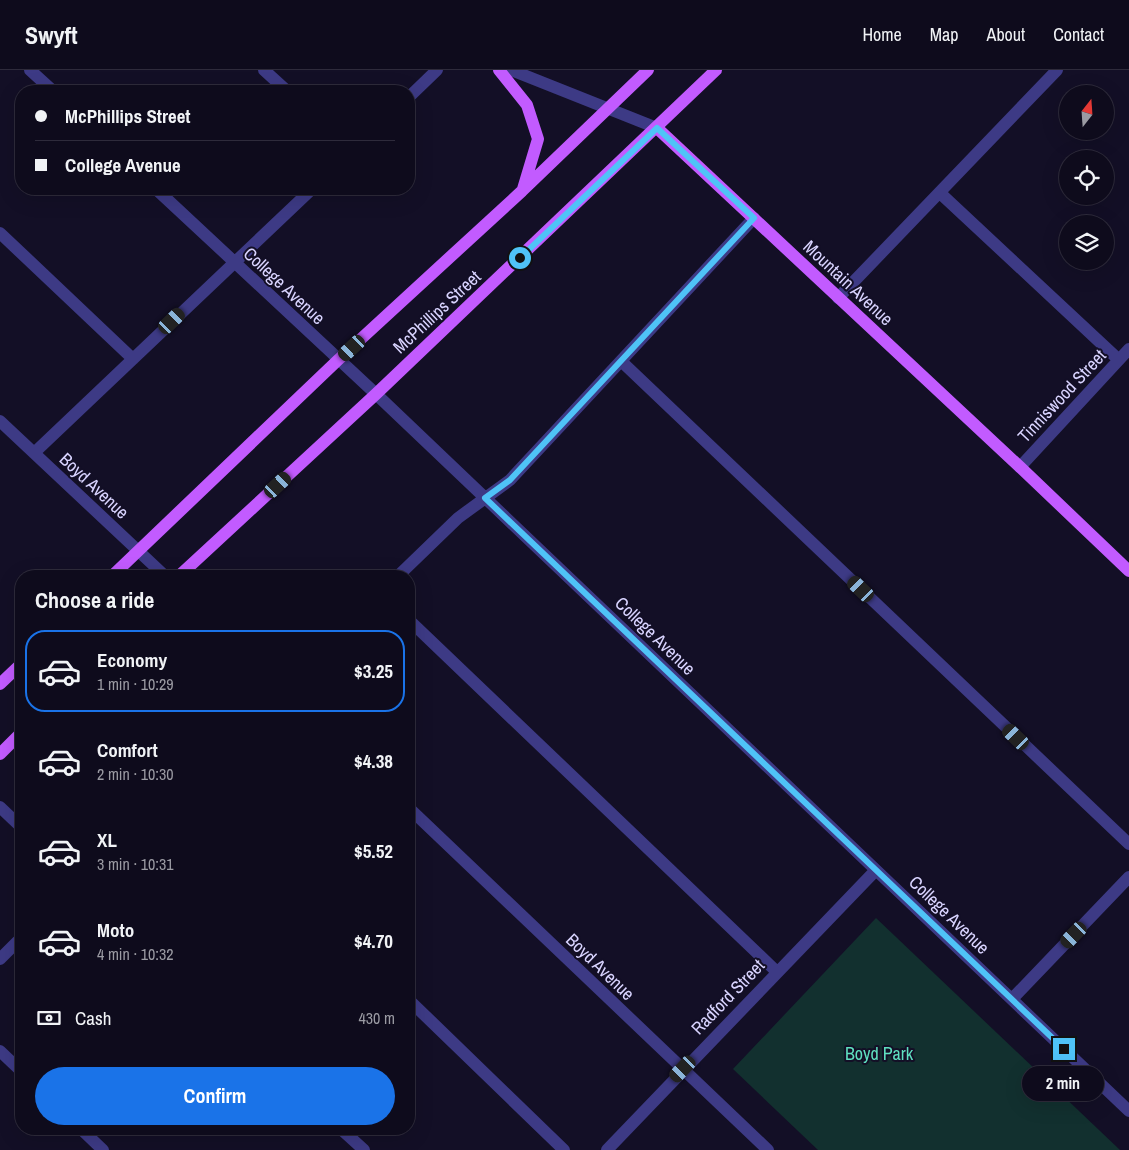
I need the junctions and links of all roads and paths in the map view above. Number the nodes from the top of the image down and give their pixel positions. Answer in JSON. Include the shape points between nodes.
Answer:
{"nodes":[{"id":1,"x":30,"y":70,"type":"edge"},
{"id":2,"x":264,"y":70,"type":"edge"},
{"id":3,"x":437,"y":70,"type":"edge"},
{"id":4,"x":499,"y":70,"type":"edge"},
{"id":5,"x":512,"y":70,"type":"edge"},
{"id":6,"x":648,"y":70,"type":"edge"},
{"id":7,"x":716,"y":70,"type":"edge"},
{"id":8,"x":1058,"y":70,"type":"edge"},
{"id":9,"x":46,"y":85,"type":"edge"},
{"id":10,"x":280,"y":85,"type":"edge"},
{"id":11,"x":415,"y":91,"type":"edge"},
{"id":12,"x":608,"y":108,"type":"junction"},
{"id":13,"x":657,"y":128,"type":"junction"},
{"id":14,"x":522,"y":191,"type":"junction"},
{"id":15,"x":940,"y":193,"type":"junction"},
{"id":16,"x":162,"y":195,"type":"edge"},
{"id":17,"x":306,"y":195,"type":"edge"},
{"id":18,"x":754,"y":218,"type":"junction"},
{"id":19,"x":0,"y":233,"type":"edge"},
{"id":20,"x":233,"y":262,"type":"junction"},
{"id":21,"x":838,"y":298,"type":"junction"},
{"id":22,"x":1129,"y":349,"type":"edge"},
{"id":23,"x":133,"y":360,"type":"junction"},
{"id":24,"x":338,"y":360,"type":"junction"},
{"id":25,"x":621,"y":360,"type":"junction"},
{"id":26,"x":1119,"y":360,"type":"junction"},
{"id":27,"x":376,"y":394,"type":"junction"},
{"id":28,"x":0,"y":421,"type":"edge"},
{"id":29,"x":34,"y":453,"type":"junction"},
{"id":30,"x":1020,"y":467,"type":"junction"},
{"id":31,"x":485,"y":498,"type":"junction"},
{"id":32,"x":138,"y":551,"type":"junction"},
{"id":33,"x":118,"y":570,"type":"edge"},
{"id":34,"x":159,"y":570,"type":"edge"},
{"id":35,"x":185,"y":570,"type":"edge"},
{"id":36,"x":404,"y":570,"type":"edge"},
{"id":37,"x":1129,"y":571,"type":"edge"},
{"id":38,"x":415,"y":626,"type":"edge"},
{"id":39,"x":15,"y":670,"type":"edge"},
{"id":40,"x":0,"y":684,"type":"edge"},
{"id":41,"x":15,"y":739,"type":"edge"},
{"id":42,"x":0,"y":754,"type":"edge"},
{"id":43,"x":0,"y":807,"type":"edge"},
{"id":44,"x":415,"y":814,"type":"edge"},
{"id":45,"x":15,"y":821,"type":"edge"},
{"id":46,"x":1129,"y":844,"type":"edge"},
{"id":47,"x":876,"y":870,"type":"junction"},
{"id":48,"x":1129,"y":877,"type":"edge"},
{"id":49,"x":15,"y":944,"type":"edge"},
{"id":50,"x":0,"y":959,"type":"edge"},
{"id":51,"x":777,"y":972,"type":"junction"},
{"id":52,"x":1012,"y":999,"type":"junction"},
{"id":53,"x":415,"y":1006,"type":"edge"},
{"id":54,"x":0,"y":1051,"type":"edge"},
{"id":55,"x":15,"y":1066,"type":"edge"},
{"id":56,"x":683,"y":1069,"type":"junction"},
{"id":57,"x":1129,"y":1111,"type":"edge"},
{"id":58,"x":87,"y":1135,"type":"edge"},
{"id":59,"x":348,"y":1135,"type":"edge"},
{"id":60,"x":103,"y":1150,"type":"edge"},
{"id":61,"x":364,"y":1150,"type":"edge"},
{"id":62,"x":564,"y":1150,"type":"edge"},
{"id":63,"x":607,"y":1150,"type":"edge"},
{"id":64,"x":768,"y":1150,"type":"edge"}],
"edges":[{"from":1,"to":9,"type":"street"},
{"from":2,"to":10,"type":"street"},
{"from":3,"to":11,"type":"street"},
{"from":4,"to":14,"type":"main road","via":[[527,105],[538,139]]},
{"from":5,"to":12,"type":"street","name":"Mountain Avenue"},
{"from":6,"to":12,"type":"main road","name":"McPhillips Street"},
{"from":7,"to":13,"type":"main road","name":"McPhillips Street"},
{"from":8,"to":15,"type":"street"},
{"from":12,"to":13,"type":"street","name":"Mountain Avenue"},
{"from":12,"to":14,"type":"main road","name":"McPhillips Street"},
{"from":13,"to":18,"type":"main road","name":"Mountain Avenue"},
{"from":13,"to":27,"type":"main road","name":"McPhillips Street"},
{"from":14,"to":24,"type":"main road","name":"McPhillips Street"},
{"from":15,"to":21,"type":"street"},
{"from":15,"to":26,"type":"street"},
{"from":16,"to":20,"type":"street","name":"College Avenue"},
{"from":17,"to":20,"type":"street"},
{"from":18,"to":21,"type":"main road","name":"Mountain Avenue"},
{"from":18,"to":25,"type":"street"},
{"from":19,"to":23,"type":"street"},
{"from":20,"to":23,"type":"street"},
{"from":20,"to":24,"type":"street","name":"College Avenue"},
{"from":21,"to":30,"type":"main road","name":"Mountain Avenue"},
{"from":22,"to":26,"type":"street","name":"Tinniswood Street"},
{"from":23,"to":29,"type":"street"},
{"from":24,"to":27,"type":"street","name":"College Avenue"},
{"from":24,"to":32,"type":"main road","name":"McPhillips Street"},
{"from":25,"to":31,"type":"street","via":[[510,480]]},
{"from":25,"to":46,"type":"street"},
{"from":26,"to":30,"type":"street","name":"Tinniswood Street"},
{"from":27,"to":31,"type":"street","name":"College Avenue"},
{"from":27,"to":35,"type":"main road","name":"McPhillips Street"},
{"from":28,"to":29,"type":"street","name":"Boyd Avenue"},
{"from":29,"to":32,"type":"street","name":"Boyd Avenue"},
{"from":30,"to":37,"type":"main road","name":"Mountain Avenue"},
{"from":31,"to":36,"type":"street","via":[[458,518]]},
{"from":31,"to":47,"type":"street","name":"College Avenue"},
{"from":32,"to":33,"type":"main road","name":"McPhillips Street"},
{"from":32,"to":34,"type":"street","name":"Boyd Avenue"},
{"from":38,"to":51,"type":"street"},
{"from":39,"to":40,"type":"main road"},
{"from":41,"to":42,"type":"main road"},
{"from":43,"to":45,"type":"street"},
{"from":44,"to":56,"type":"street","name":"Boyd Avenue"},
{"from":47,"to":51,"type":"street","name":"Radford Street"},
{"from":47,"to":52,"type":"street","name":"College Avenue"},
{"from":48,"to":52,"type":"street"},
{"from":49,"to":50,"type":"street"},
{"from":51,"to":56,"type":"street","name":"Radford Street"},
{"from":52,"to":57,"type":"street","name":"College Avenue"},
{"from":53,"to":62,"type":"street"},
{"from":54,"to":55,"type":"street"},
{"from":56,"to":63,"type":"street","name":"Radford Street"},
{"from":56,"to":64,"type":"street","name":"Boyd Avenue"},
{"from":58,"to":60,"type":"street"},
{"from":59,"to":61,"type":"street"}]}
